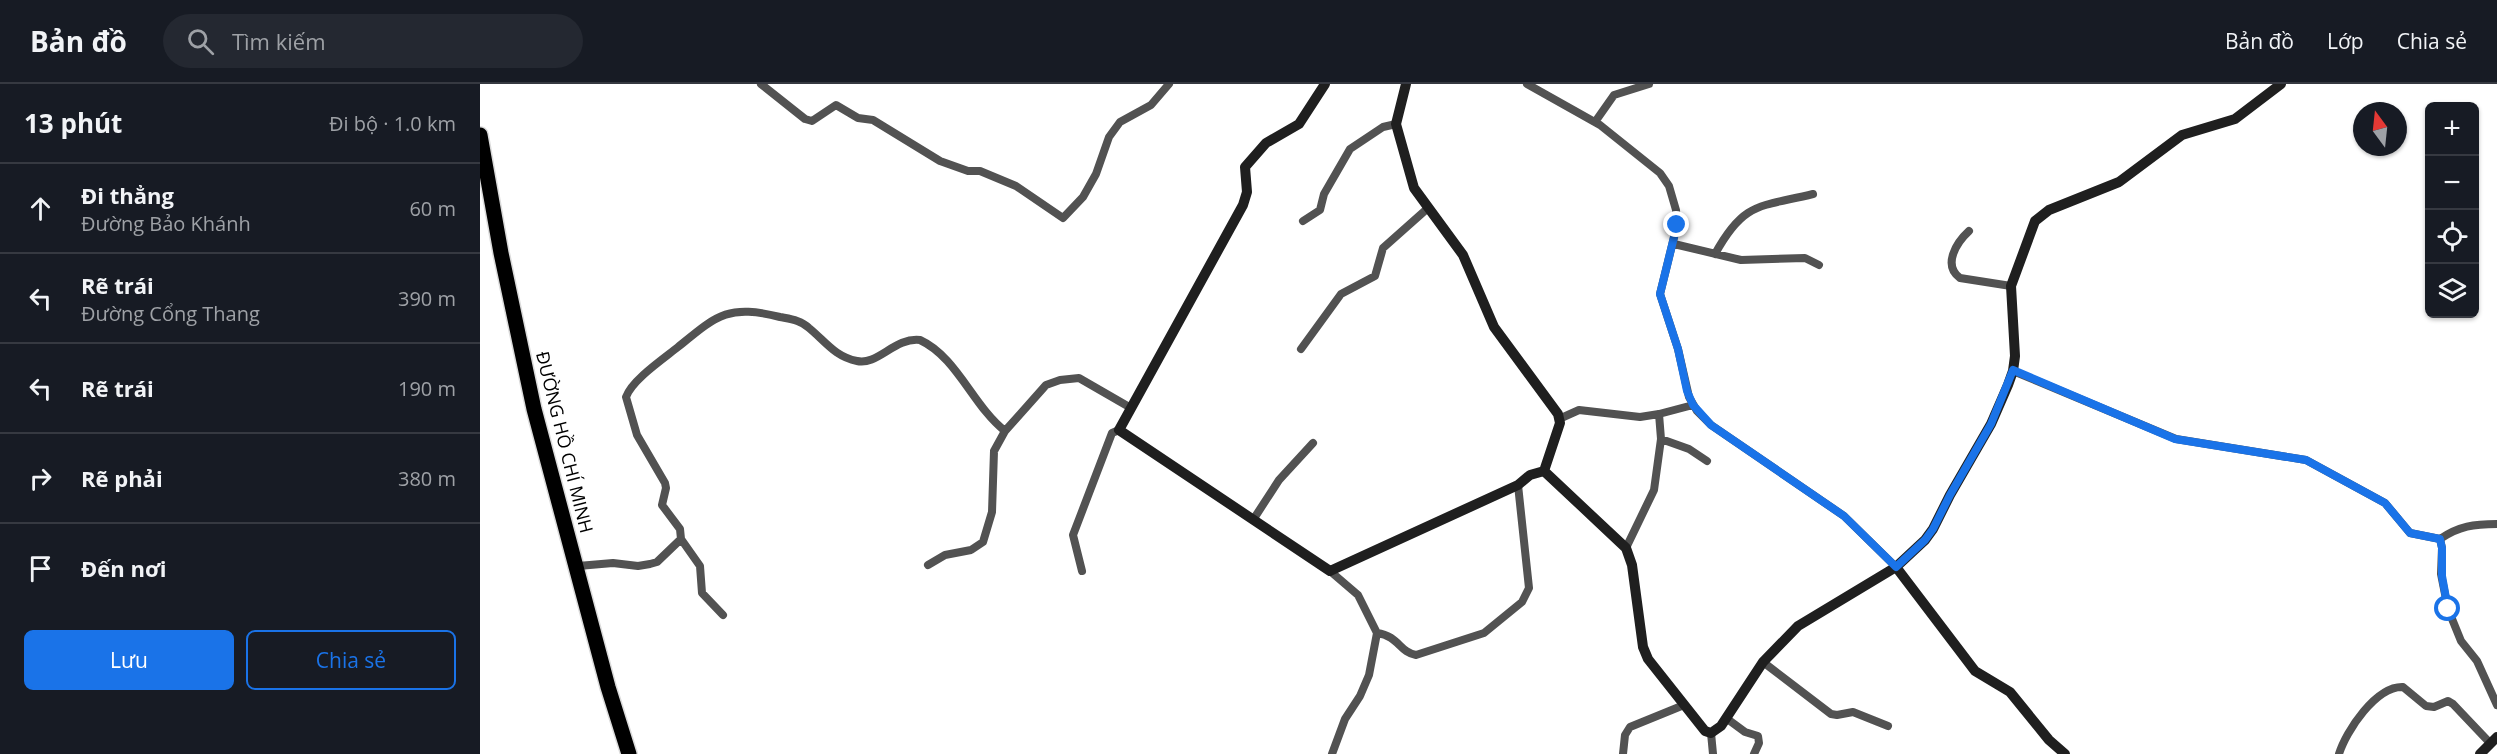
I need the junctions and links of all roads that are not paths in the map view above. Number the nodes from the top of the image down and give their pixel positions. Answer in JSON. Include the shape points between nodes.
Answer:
{"nodes":[{"id":1,"x":761,"y":84,"type":"edge"},
{"id":2,"x":1169,"y":84,"type":"edge"},
{"id":3,"x":1324,"y":84,"type":"edge"},
{"id":4,"x":1406,"y":84,"type":"edge"},
{"id":5,"x":1527,"y":84,"type":"edge"},
{"id":6,"x":1649,"y":84,"type":"edge"},
{"id":7,"x":2281,"y":84,"type":"edge"},
{"id":8,"x":1596,"y":123,"type":"junction"},
{"id":9,"x":1396,"y":124,"type":"junction"},
{"id":10,"x":480,"y":135,"type":"edge"},
{"id":11,"x":1814,"y":194,"type":"dead end"},
{"id":12,"x":1428,"y":208,"type":"junction"},
{"id":13,"x":1303,"y":221,"type":"dead end"},
{"id":14,"x":1969,"y":231,"type":"dead end"},
{"id":15,"x":1674,"y":244,"type":"junction"},
{"id":16,"x":1715,"y":254,"type":"junction"},
{"id":17,"x":1819,"y":265,"type":"dead end"},
{"id":18,"x":2011,"y":286,"type":"junction"},
{"id":19,"x":1301,"y":350,"type":"dead end"},
{"id":20,"x":2013,"y":370,"type":"junction"},
{"id":21,"x":1693,"y":405,"type":"junction"},
{"id":22,"x":1131,"y":408,"type":"junction"},
{"id":23,"x":1659,"y":414,"type":"junction"},
{"id":24,"x":1560,"y":419,"type":"junction"},
{"id":25,"x":1119,"y":430,"type":"junction"},
{"id":26,"x":1005,"y":431,"type":"junction"},
{"id":27,"x":1661,"y":439,"type":"junction"},
{"id":28,"x":1313,"y":443,"type":"dead end"},
{"id":29,"x":1707,"y":460,"type":"dead end"},
{"id":30,"x":1544,"y":471,"type":"junction"},
{"id":31,"x":1518,"y":485,"type":"junction"},
{"id":32,"x":1253,"y":519,"type":"junction"},
{"id":33,"x":2497,"y":524,"type":"edge"},
{"id":34,"x":681,"y":539,"type":"junction"},
{"id":35,"x":2440,"y":539,"type":"junction"},
{"id":36,"x":1626,"y":548,"type":"junction"},
{"id":37,"x":928,"y":565,"type":"dead end"},
{"id":38,"x":578,"y":566,"type":"junction"},
{"id":39,"x":1896,"y":567,"type":"junction"},
{"id":40,"x":1330,"y":571,"type":"junction"},
{"id":41,"x":1082,"y":572,"type":"dead end"},
{"id":42,"x":723,"y":615,"type":"dead end"},
{"id":43,"x":1377,"y":633,"type":"junction"},
{"id":44,"x":1763,"y":662,"type":"junction"},
{"id":45,"x":1684,"y":705,"type":"junction"},
{"id":46,"x":2497,"y":705,"type":"edge"},
{"id":47,"x":1726,"y":718,"type":"junction"},
{"id":48,"x":1888,"y":726,"type":"dead end"},
{"id":49,"x":1711,"y":733,"type":"junction"},
{"id":50,"x":2494,"y":740,"type":"edge"},
{"id":51,"x":629,"y":754,"type":"edge"},
{"id":52,"x":1332,"y":754,"type":"edge"},
{"id":53,"x":1623,"y":754,"type":"edge"},
{"id":54,"x":1713,"y":754,"type":"edge"},
{"id":55,"x":1754,"y":754,"type":"edge"},
{"id":56,"x":2065,"y":754,"type":"edge"},
{"id":57,"x":2339,"y":754,"type":"edge"},
{"id":58,"x":2480,"y":754,"type":"edge"}],
"edges":[{"from":1,"to":2,"type":"street","via":[[805,119],[813,121],[836,105],[858,118],[873,120],[940,161],[1016,186],[1063,218],[1083,197],[1109,137],[1120,122],[1151,105]]},
{"from":3,"to":22,"type":"street","via":[[1299,124],[1266,144],[1245,167],[1247,192],[1243,205]]},
{"from":4,"to":9,"type":"street"},
{"from":5,"to":8,"type":"street"},
{"from":6,"to":8,"type":"street","via":[[1614,95]]},
{"from":7,"to":18,"type":"street","via":[[2235,119],[2182,135],[2119,182],[2040,216],[2032,227]]},
{"from":8,"to":15,"type":"street","via":[[1666,179],[1677,210]]},
{"from":9,"to":12,"type":"street","via":[[1411,182]]},
{"from":9,"to":13,"type":"street","via":[[1383,127],[1350,149],[1324,194],[1320,210]]},
{"from":10,"to":38,"type":"highway","name":"ĐƯỜNG HỒ CHÍ MINH","via":[[536,416]]},
{"from":11,"to":16,"type":"street","via":[[1755,207],[1729,231]]},
{"from":12,"to":19,"type":"street","via":[[1383,248],[1377,272],[1371,279],[1341,294]]},
{"from":12,"to":24,"type":"street","via":[[1463,255],[1494,327]]},
{"from":14,"to":18,"type":"street","via":[[1955,248],[1952,262],[1956,275]]},
{"from":15,"to":16,"type":"street"},
{"from":15,"to":21,"type":"street","via":[[1660,294]]},
{"from":16,"to":17,"type":"street","via":[[1748,261],[1805,258]]},
{"from":18,"to":20,"type":"street"},
{"from":20,"to":35,"type":"street","via":[[2175,439],[2306,460],[2385,503],[2410,533]]},
{"from":20,"to":39,"type":"street","via":[[1991,424],[1933,529]]},
{"from":21,"to":23,"type":"street"},
{"from":21,"to":39,"type":"street","via":[[1711,425],[1844,516]]},
{"from":22,"to":25,"type":"street"},
{"from":22,"to":26,"type":"street","via":[[1079,378],[1060,380],[1046,385]]},
{"from":23,"to":24,"type":"street","via":[[1630,417],[1579,410]]},
{"from":23,"to":27,"type":"street"},
{"from":24,"to":30,"type":"street"},
{"from":25,"to":32,"type":"street"},
{"from":25,"to":41,"type":"street","via":[[1112,433],[1073,535]]},
{"from":26,"to":34,"type":"street","via":[[989,418],[945,358],[920,340],[901,342],[870,360],[857,362],[834,352],[799,321],[754,310],[729,313],[676,348],[638,381],[626,398],[637,435],[666,488],[662,505],[680,529]]},
{"from":26,"to":37,"type":"street","via":[[993,456],[992,512],[983,542]]},
{"from":27,"to":29,"type":"street","via":[[1689,448]]},
{"from":27,"to":36,"type":"street","via":[[1653,494]]},
{"from":28,"to":32,"type":"street"},
{"from":30,"to":31,"type":"street"},
{"from":30,"to":36,"type":"street"},
{"from":31,"to":40,"type":"street"},
{"from":31,"to":43,"type":"street","via":[[1528,588],[1522,602],[1484,633],[1416,655],[1390,635]]},
{"from":32,"to":40,"type":"street"},
{"from":33,"to":35,"type":"street","via":[[2460,527]]},
{"from":34,"to":38,"type":"street","via":[[650,564]]},
{"from":34,"to":42,"type":"street","via":[[700,566],[702,593]]},
{"from":35,"to":46,"type":"street","via":[[2448,609]]},
{"from":36,"to":45,"type":"street","via":[[1632,565],[1643,647]]},
{"from":38,"to":51,"type":"highway","name":"ĐƯỜNG HỒ CHÍ MINH"},
{"from":39,"to":44,"type":"street","via":[[1798,626]]},
{"from":39,"to":56,"type":"street","via":[[1976,671],[2010,692]]},
{"from":40,"to":43,"type":"street","via":[[1358,595]]},
{"from":43,"to":52,"type":"street","via":[[1369,675],[1345,719]]},
{"from":44,"to":47,"type":"street"},
{"from":44,"to":48,"type":"street","via":[[1831,714],[1853,712]]},
{"from":45,"to":49,"type":"street"},
{"from":45,"to":53,"type":"street","via":[[1630,727]]},
{"from":47,"to":49,"type":"street"},
{"from":47,"to":55,"type":"street","via":[[1758,736]]},
{"from":49,"to":54,"type":"street"},
{"from":50,"to":57,"type":"street","via":[[2448,701],[2426,706],[2399,687],[2379,697],[2363,713],[2350,728]]},
{"from":50,"to":58,"type":"street"}]}
